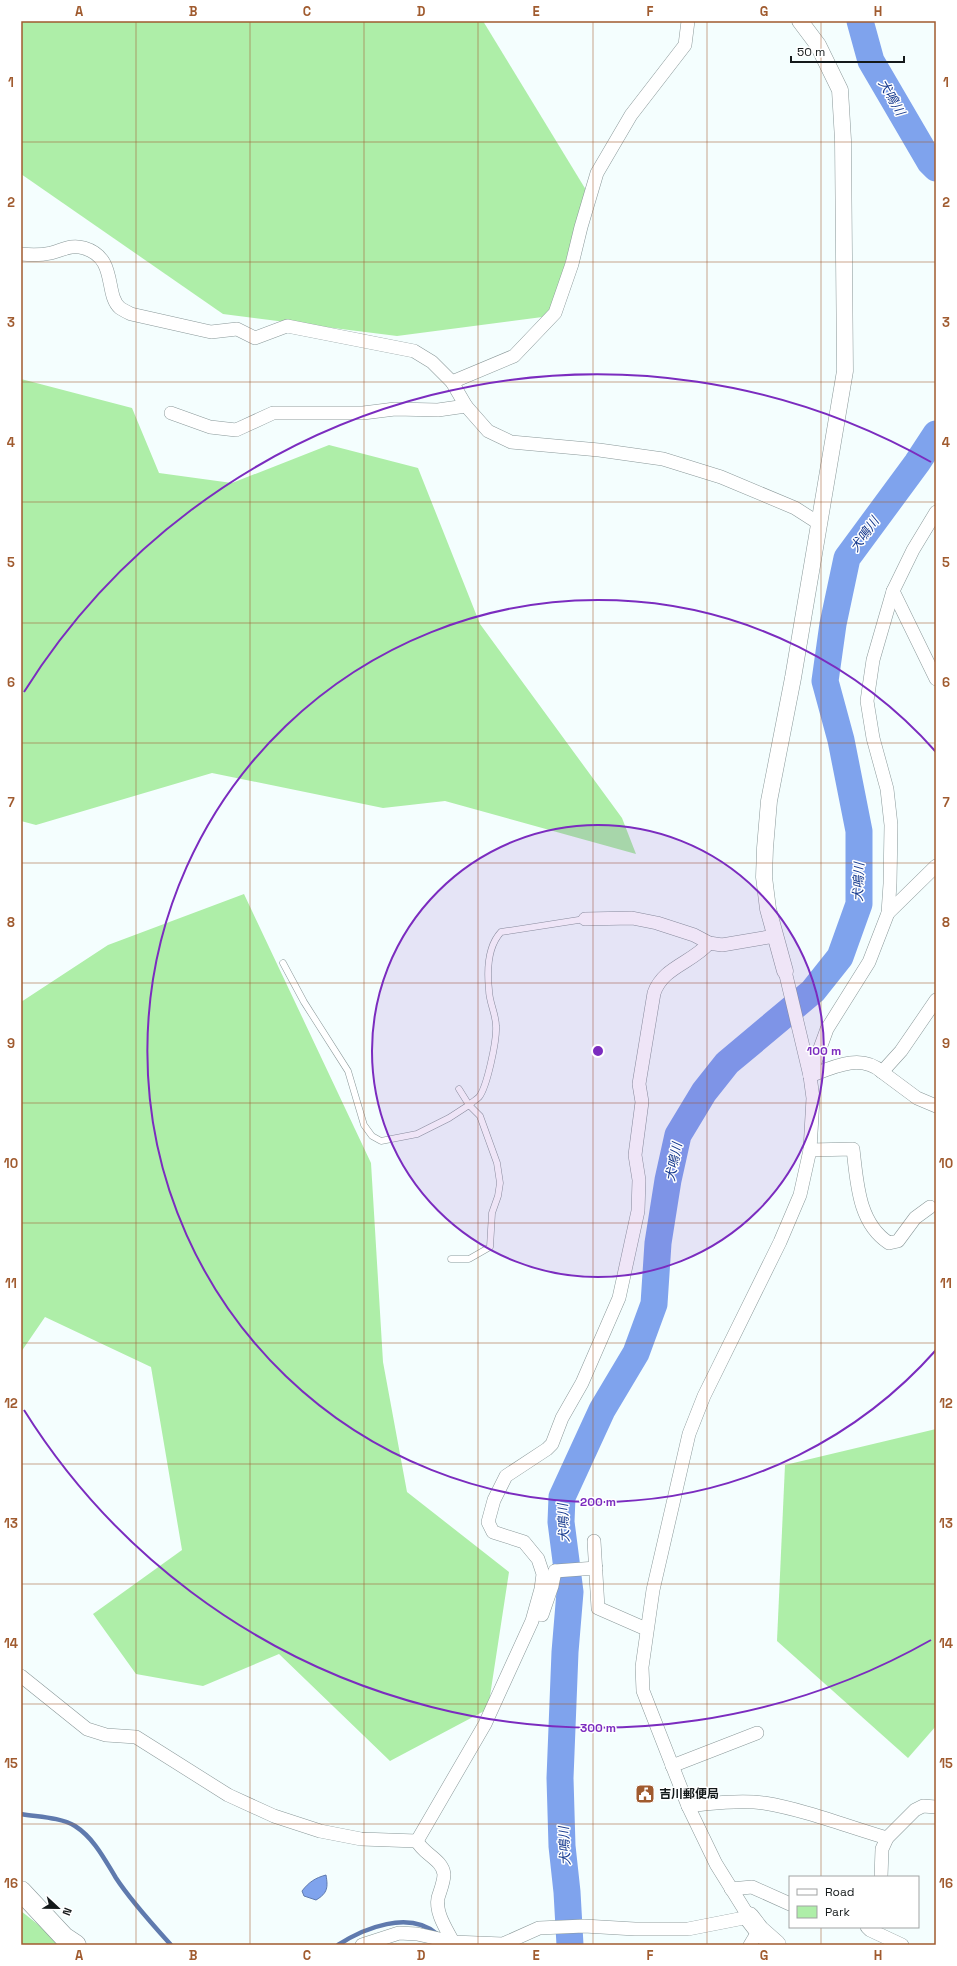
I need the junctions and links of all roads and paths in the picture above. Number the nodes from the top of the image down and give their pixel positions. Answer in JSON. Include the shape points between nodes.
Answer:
{"nodes":[{"id":1,"x":688,"y":21,"type":"edge"},
{"id":2,"x":800,"y":21,"type":"edge"},
{"id":3,"x":21,"y":254,"type":"edge"},
{"id":4,"x":452,"y":382,"type":"junction"},
{"id":5,"x":466,"y":406,"type":"junction"},
{"id":6,"x":171,"y":413,"type":"dead end"},
{"id":7,"x":936,"y":512,"type":"edge"},
{"id":8,"x":820,"y":524,"type":"junction"},
{"id":9,"x":893,"y":591,"type":"junction"},
{"id":10,"x":936,"y":679,"type":"edge"},
{"id":11,"x":936,"y":866,"type":"edge"},
{"id":12,"x":888,"y":913,"type":"junction"},
{"id":13,"x":585,"y":918,"type":"joint"},
{"id":14,"x":775,"y":936,"type":"junction"},
{"id":15,"x":709,"y":943,"type":"junction"},
{"id":16,"x":283,"y":963,"type":"dead end"},
{"id":17,"x":785,"y":971,"type":"joint"},
{"id":18,"x":936,"y":1000,"type":"edge"},
{"id":19,"x":882,"y":1072,"type":"junction"},
{"id":20,"x":810,"y":1076,"type":"junction"},
{"id":21,"x":459,"y":1089,"type":"dead end"},
{"id":22,"x":469,"y":1105,"type":"junction"},
{"id":23,"x":936,"y":1106,"type":"edge"},
{"id":24,"x":810,"y":1150,"type":"junction"},
{"id":25,"x":930,"y":1207,"type":"dead end"},
{"id":26,"x":451,"y":1259,"type":"dead end"},
{"id":27,"x":594,"y":1542,"type":"dead end"},
{"id":28,"x":534,"y":1554,"type":"junction"},
{"id":29,"x":596,"y":1568,"type":"junction"},
{"id":30,"x":556,"y":1571,"type":"junction"},
{"id":31,"x":532,"y":1621,"type":"junction"},
{"id":32,"x":646,"y":1629,"type":"junction"},
{"id":33,"x":21,"y":1676,"type":"edge"},
{"id":34,"x":757,"y":1732,"type":"dead end"},
{"id":35,"x":672,"y":1766,"type":"junction"},
{"id":36,"x":688,"y":1806,"type":"junction"},
{"id":37,"x":936,"y":1807,"type":"edge"},
{"id":38,"x":887,"y":1838,"type":"junction"},
{"id":39,"x":417,"y":1841,"type":"junction"},
{"id":40,"x":881,"y":1876,"type":"edge"},
{"id":41,"x":731,"y":1889,"type":"junction"},
{"id":42,"x":21,"y":1891,"type":"edge"},
{"id":43,"x":789,"y":1904,"type":"edge"},
{"id":44,"x":868,"y":1928,"type":"edge"},
{"id":45,"x":753,"y":1931,"type":"edge"},
{"id":46,"x":443,"y":1940,"type":"junction"},
{"id":47,"x":76,"y":1945,"type":"edge"},
{"id":48,"x":362,"y":1945,"type":"edge"},
{"id":49,"x":776,"y":1945,"type":"edge"},
{"id":50,"x":902,"y":1945,"type":"edge"}],
"edges":[{"from":1,"to":4,"type":"street","via":[[685,45],[630,115],[597,173],[572,264],[555,313],[514,356]]},
{"from":2,"to":8,"type":"street","via":[[818,46],[840,90],[843,140],[845,371]]},
{"from":3,"to":4,"type":"street","via":[[51,253],[69,246],[93,252],[103,261],[116,302],[120,308],[131,314],[211,332],[237,330],[255,338],[287,326],[414,351],[432,362]]},
{"from":4,"to":5,"type":"street"},
{"from":5,"to":6,"type":"street","via":[[438,410],[395,409],[363,413],[273,413],[236,430],[210,427]]},
{"from":5,"to":8,"type":"street","via":[[488,431],[511,442],[663,458],[721,477],[795,508]]},
{"from":7,"to":9,"type":"street","via":[[913,550]]},
{"from":8,"to":14,"type":"street","via":[[770,801],[764,877]]},
{"from":9,"to":10,"type":"street"},
{"from":9,"to":12,"type":"street","via":[[873,660],[867,701],[873,738],[887,789],[891,824]]},
{"from":11,"to":12,"type":"street"},
{"from":12,"to":20,"type":"street","via":[[869,962],[827,1029]]},
{"from":13,"to":15,"type":"street","via":[[632,918],[679,930]]},
{"from":13,"to":22,"type":"lane","via":[[501,932],[494,939],[490,955],[489,990],[496,1026],[492,1057],[484,1087],[478,1098]]},
{"from":14,"to":15,"type":"street","via":[[722,945]]},
{"from":14,"to":17,"type":"street"},
{"from":15,"to":28,"type":"street","via":[[700,954],[669,972],[657,983],[654,993],[639,1084],[642,1102],[635,1155],[639,1180],[638,1211],[619,1298],[611,1320],[582,1383],[562,1418],[552,1444],[547,1450],[506,1476],[494,1500],[488,1522],[493,1532],[524,1542]]},
{"from":16,"to":22,"type":"lane","via":[[304,1002],[348,1071],[364,1125],[372,1136],[381,1141],[417,1134]]},
{"from":17,"to":20,"type":"street"},
{"from":18,"to":19,"type":"street","via":[[901,1051]]},
{"from":19,"to":20,"type":"street","via":[[874,1065],[857,1062]]},
{"from":19,"to":23,"type":"street","via":[[918,1098]]},
{"from":20,"to":24,"type":"street","via":[[813,1098]]},
{"from":21,"to":22,"type":"lane"},
{"from":22,"to":26,"type":"lane","via":[[480,1116],[497,1163],[500,1183],[492,1213],[490,1247],[469,1259]]},
{"from":24,"to":25,"type":"street","via":[[854,1149],[858,1183],[868,1221],[880,1237],[889,1243],[898,1241],[915,1218]]},
{"from":24,"to":32,"type":"street","via":[[797,1202],[780,1242],[704,1396],[689,1434]]},
{"from":27,"to":29,"type":"street"},
{"from":28,"to":30,"type":"street","via":[[543,1557]]},
{"from":28,"to":31,"type":"street","via":[[543,1574]]},
{"from":29,"to":30,"type":"street"},
{"from":29,"to":32,"type":"street","via":[[598,1608]]},
{"from":30,"to":31,"type":"street","via":[[541,1617]]},
{"from":31,"to":39,"type":"street","via":[[485,1724]]},
{"from":32,"to":35,"type":"street","via":[[642,1668],[643,1690]]},
{"from":33,"to":39,"type":"street","via":[[87,1730],[106,1735],[136,1737],[228,1795],[274,1816],[320,1831],[361,1839]]},
{"from":34,"to":35,"type":"street"},
{"from":35,"to":36,"type":"street"},
{"from":36,"to":38,"type":"street","via":[[762,1803],[805,1812]]},
{"from":36,"to":41,"type":"street","via":[[700,1835]]},
{"from":37,"to":38,"type":"street","via":[[923,1806],[915,1810]]},
{"from":38,"to":40,"type":"street","via":[[882,1849]]},
{"from":39,"to":46,"type":"street","via":[[421,1849],[440,1863],[444,1874],[438,1901],[443,1923]]},
{"from":41,"to":43,"type":"street","via":[[752,1887]]},
{"from":41,"to":45,"type":"street"},
{"from":42,"to":47,"type":"main road","via":[[64,1937]]},
{"from":44,"to":50,"type":"street"},
{"from":45,"to":46,"type":"street","via":[[635,1930],[584,1926],[539,1928],[503,1944]]},
{"from":45,"to":49,"type":"main road"},
{"from":46,"to":48,"type":"street","via":[[399,1933]]}]}
